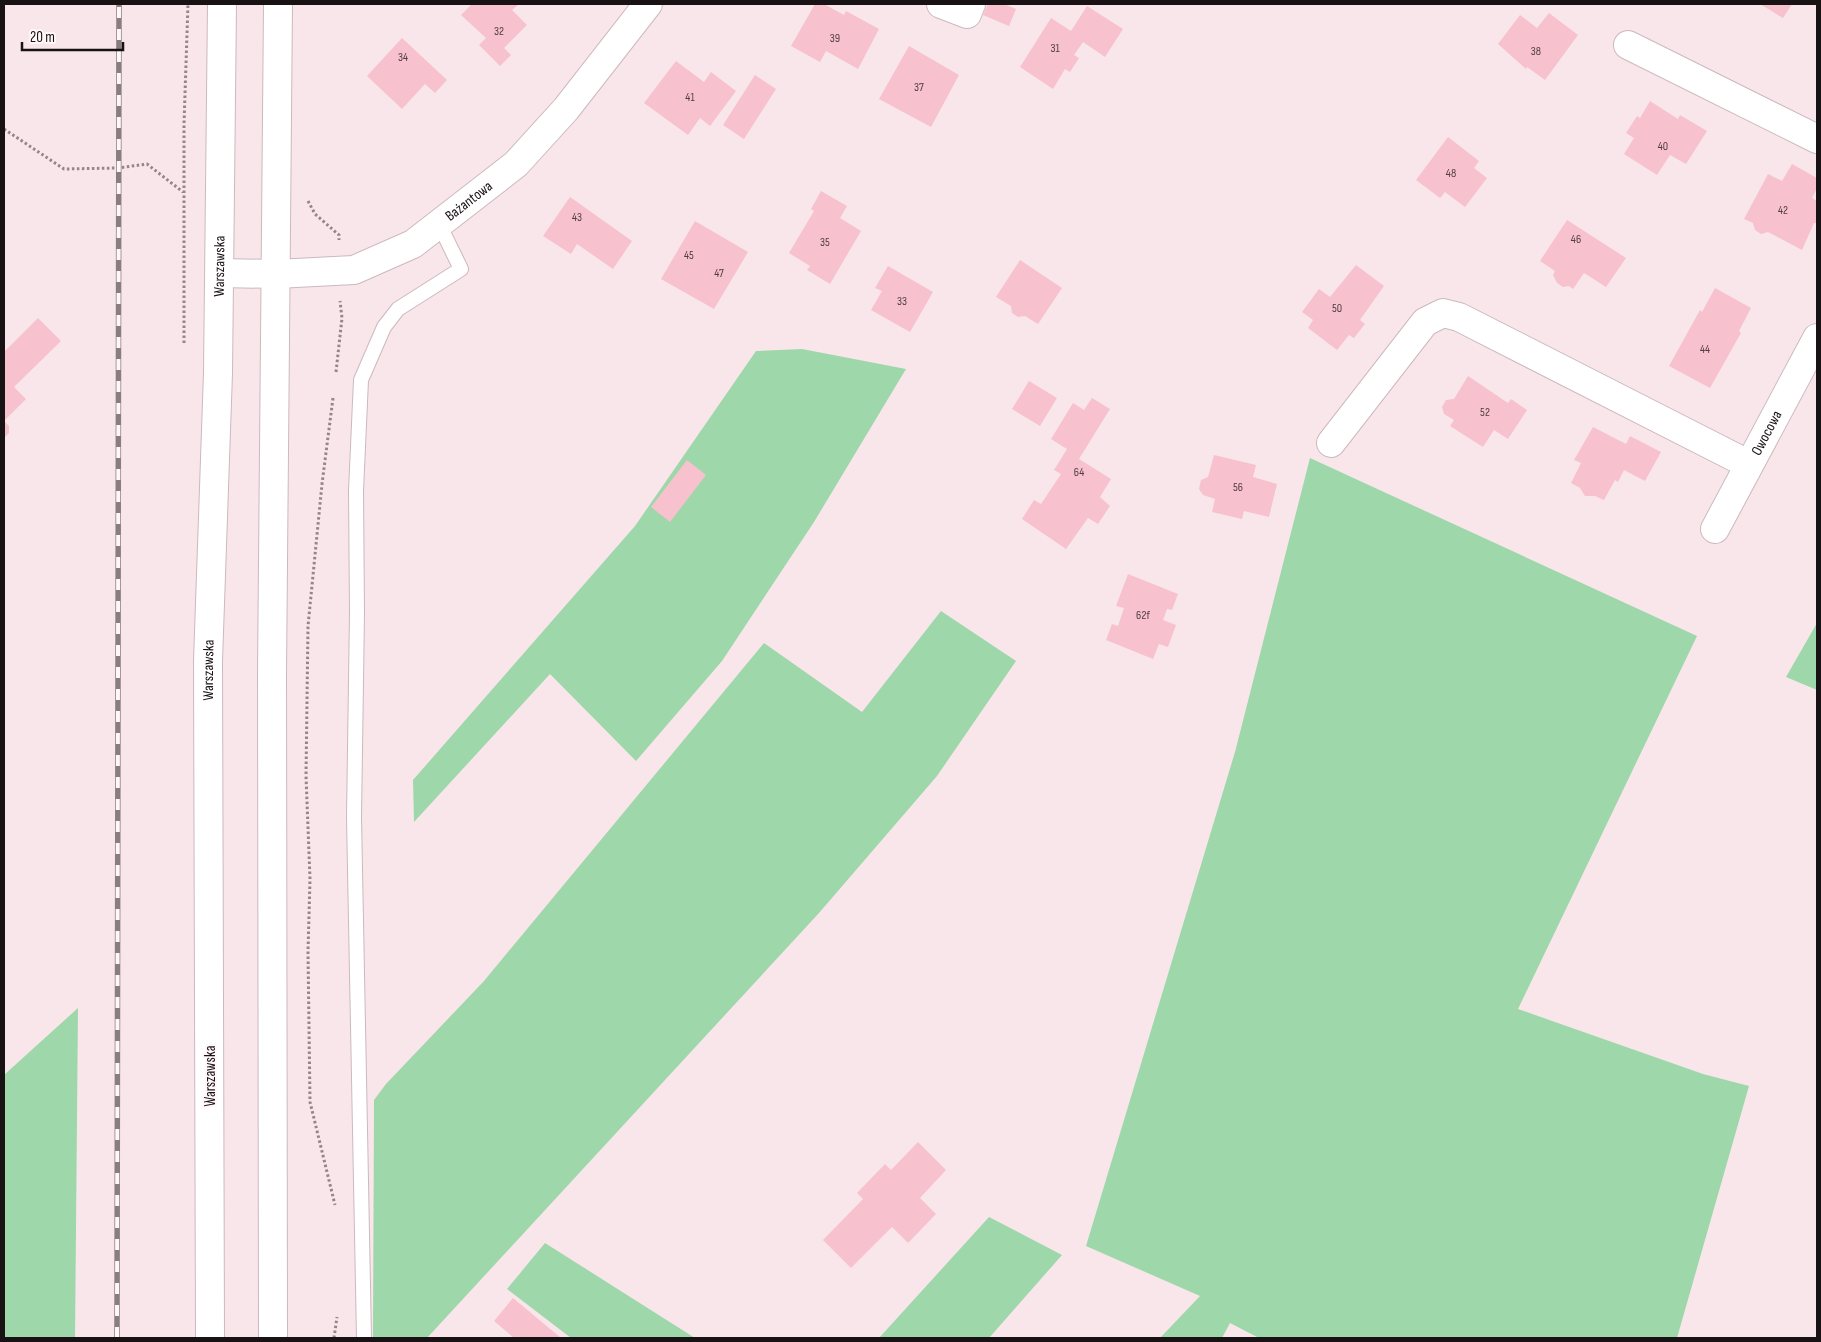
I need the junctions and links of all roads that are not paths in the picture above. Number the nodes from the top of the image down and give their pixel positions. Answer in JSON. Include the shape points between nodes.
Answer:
{"nodes":[{"id":1,"x":222,"y":4,"type":"edge"},
{"id":2,"x":278,"y":4,"type":"edge"},
{"id":3,"x":648,"y":4,"type":"edge"},
{"id":4,"x":941,"y":4,"type":"edge"},
{"id":5,"x":971,"y":4,"type":"edge"},
{"id":6,"x":1628,"y":45,"type":"dead end"},
{"id":7,"x":1817,"y":139,"type":"edge"},
{"id":8,"x":439,"y":224,"type":"junction"},
{"id":9,"x":220,"y":273,"type":"junction"},
{"id":10,"x":276,"y":274,"type":"junction"},
{"id":11,"x":1817,"y":338,"type":"edge"},
{"id":12,"x":1331,"y":443,"type":"dead end"},
{"id":13,"x":1748,"y":464,"type":"junction"},
{"id":14,"x":1715,"y":529,"type":"dead end"},
{"id":15,"x":210,"y":1338,"type":"edge"},
{"id":16,"x":273,"y":1338,"type":"edge"},
{"id":17,"x":364,"y":1338,"type":"edge"}],
"edges":[{"from":1,"to":9,"type":"main road","name":"Warszawska"},
{"from":2,"to":10,"type":"main road"},
{"from":3,"to":8,"type":"main road","name":"Bażantowa","via":[[566,109],[516,164]]},
{"from":4,"to":5,"type":"main road","via":[[966,14]]},
{"from":6,"to":7,"type":"main road"},
{"from":8,"to":10,"type":"main road","name":"Bażantowa","via":[[414,244],[354,270]]},
{"from":8,"to":17,"type":"lane","via":[[461,269],[398,309],[384,327],[362,380],[356,491],[354,817]]},
{"from":9,"to":10,"type":"main road","name":"Bażantowa"},
{"from":9,"to":15,"type":"main road","name":"Warszawska","via":[[208,661]]},
{"from":10,"to":16,"type":"main road","via":[[272,673]]},
{"from":11,"to":13,"type":"main road","name":"Owocowa"},
{"from":12,"to":13,"type":"main road","via":[[1425,322],[1443,313],[1460,316]]},
{"from":13,"to":14,"type":"main road","name":"Owocowa"}]}
